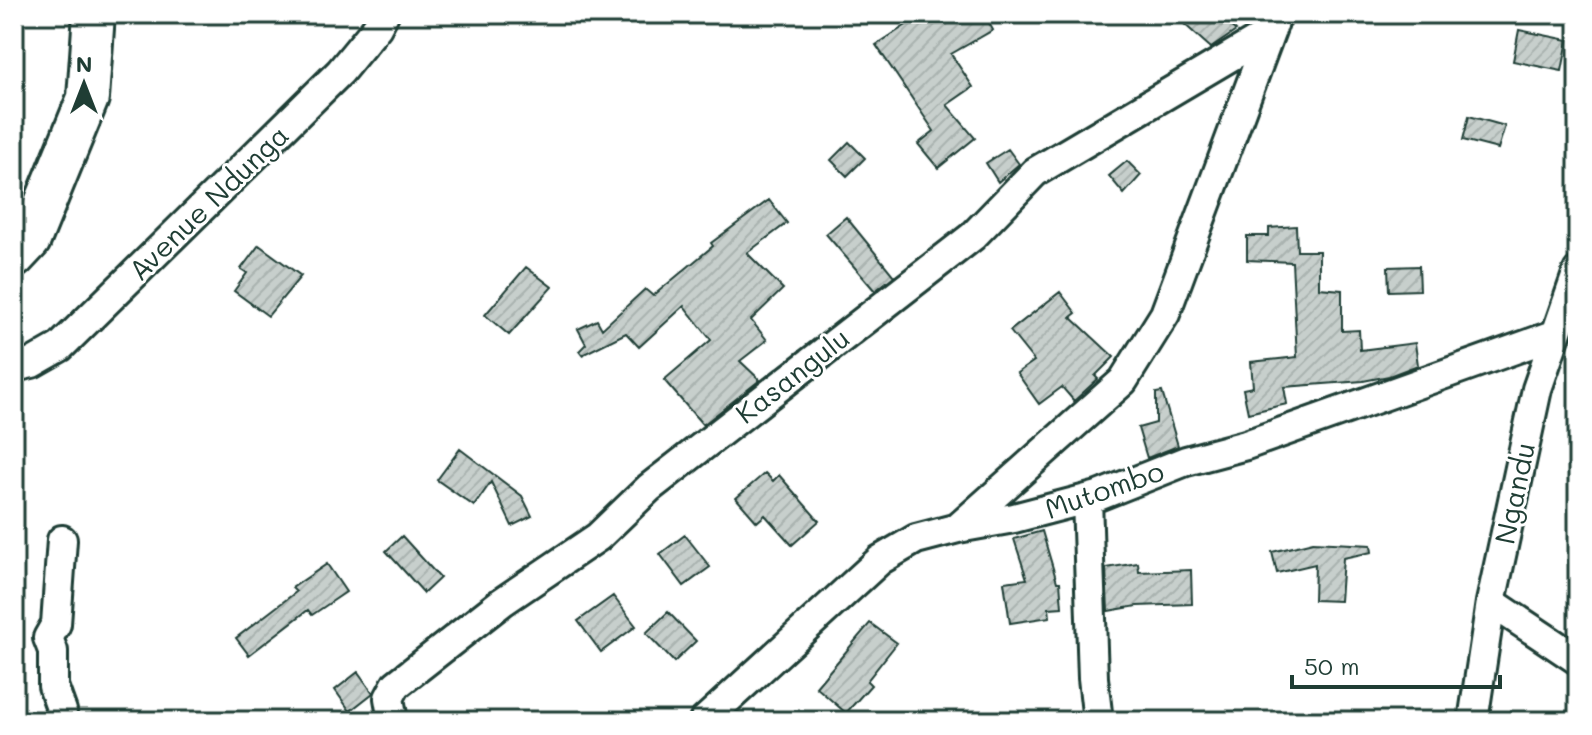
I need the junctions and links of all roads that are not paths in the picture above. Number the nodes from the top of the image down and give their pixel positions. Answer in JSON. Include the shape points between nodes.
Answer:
{"nodes":[{"id":1,"x":94,"y":14,"type":"edge"},
{"id":2,"x":384,"y":14,"type":"edge"},
{"id":3,"x":1274,"y":23,"type":"edge"},
{"id":4,"x":14,"y":257,"type":"edge"},
{"id":5,"x":1578,"y":271,"type":"edge"},
{"id":6,"x":1554,"y":335,"type":"junction"},
{"id":7,"x":14,"y":367,"type":"edge"},
{"id":8,"x":1087,"y":499,"type":"junction"},
{"id":9,"x":958,"y":528,"type":"junction"},
{"id":10,"x":62,"y":540,"type":"dead end"},
{"id":11,"x":1491,"y":602,"type":"junction"},
{"id":12,"x":1578,"y":660,"type":"edge"},
{"id":13,"x":55,"y":721,"type":"edge"},
{"id":14,"x":393,"y":721,"type":"edge"},
{"id":15,"x":704,"y":721,"type":"edge"},
{"id":16,"x":1098,"y":721,"type":"edge"},
{"id":17,"x":1473,"y":721,"type":"edge"}],
"edges":[{"from":1,"to":4,"type":"street","via":[[88,98],[30,240]]},
{"from":2,"to":7,"type":"street","name":"Avenue Ndunga","via":[[340,72],[60,347]]},
{"from":3,"to":9,"type":"street","via":[[1165,314],[1132,368]]},
{"from":3,"to":14,"type":"street","name":"Kasangulu","via":[[1035,172],[973,236],[649,488],[598,537],[502,602],[396,685],[389,698]]},
{"from":5,"to":6,"type":"street","name":"Ngandu"},
{"from":6,"to":8,"type":"street","name":"Mutombo"},
{"from":6,"to":11,"type":"street","name":"Ngandu","via":[[1537,389]]},
{"from":8,"to":9,"type":"street","name":"Mutombo"},
{"from":8,"to":16,"type":"street"},
{"from":9,"to":15,"type":"street","name":"Mutombo","via":[[916,539],[880,560]]},
{"from":10,"to":13,"type":"street","via":[[56,624],[48,638],[53,686],[62,711]]},
{"from":11,"to":12,"type":"street"},
{"from":11,"to":17,"type":"street","name":"Ngandu"}]}
